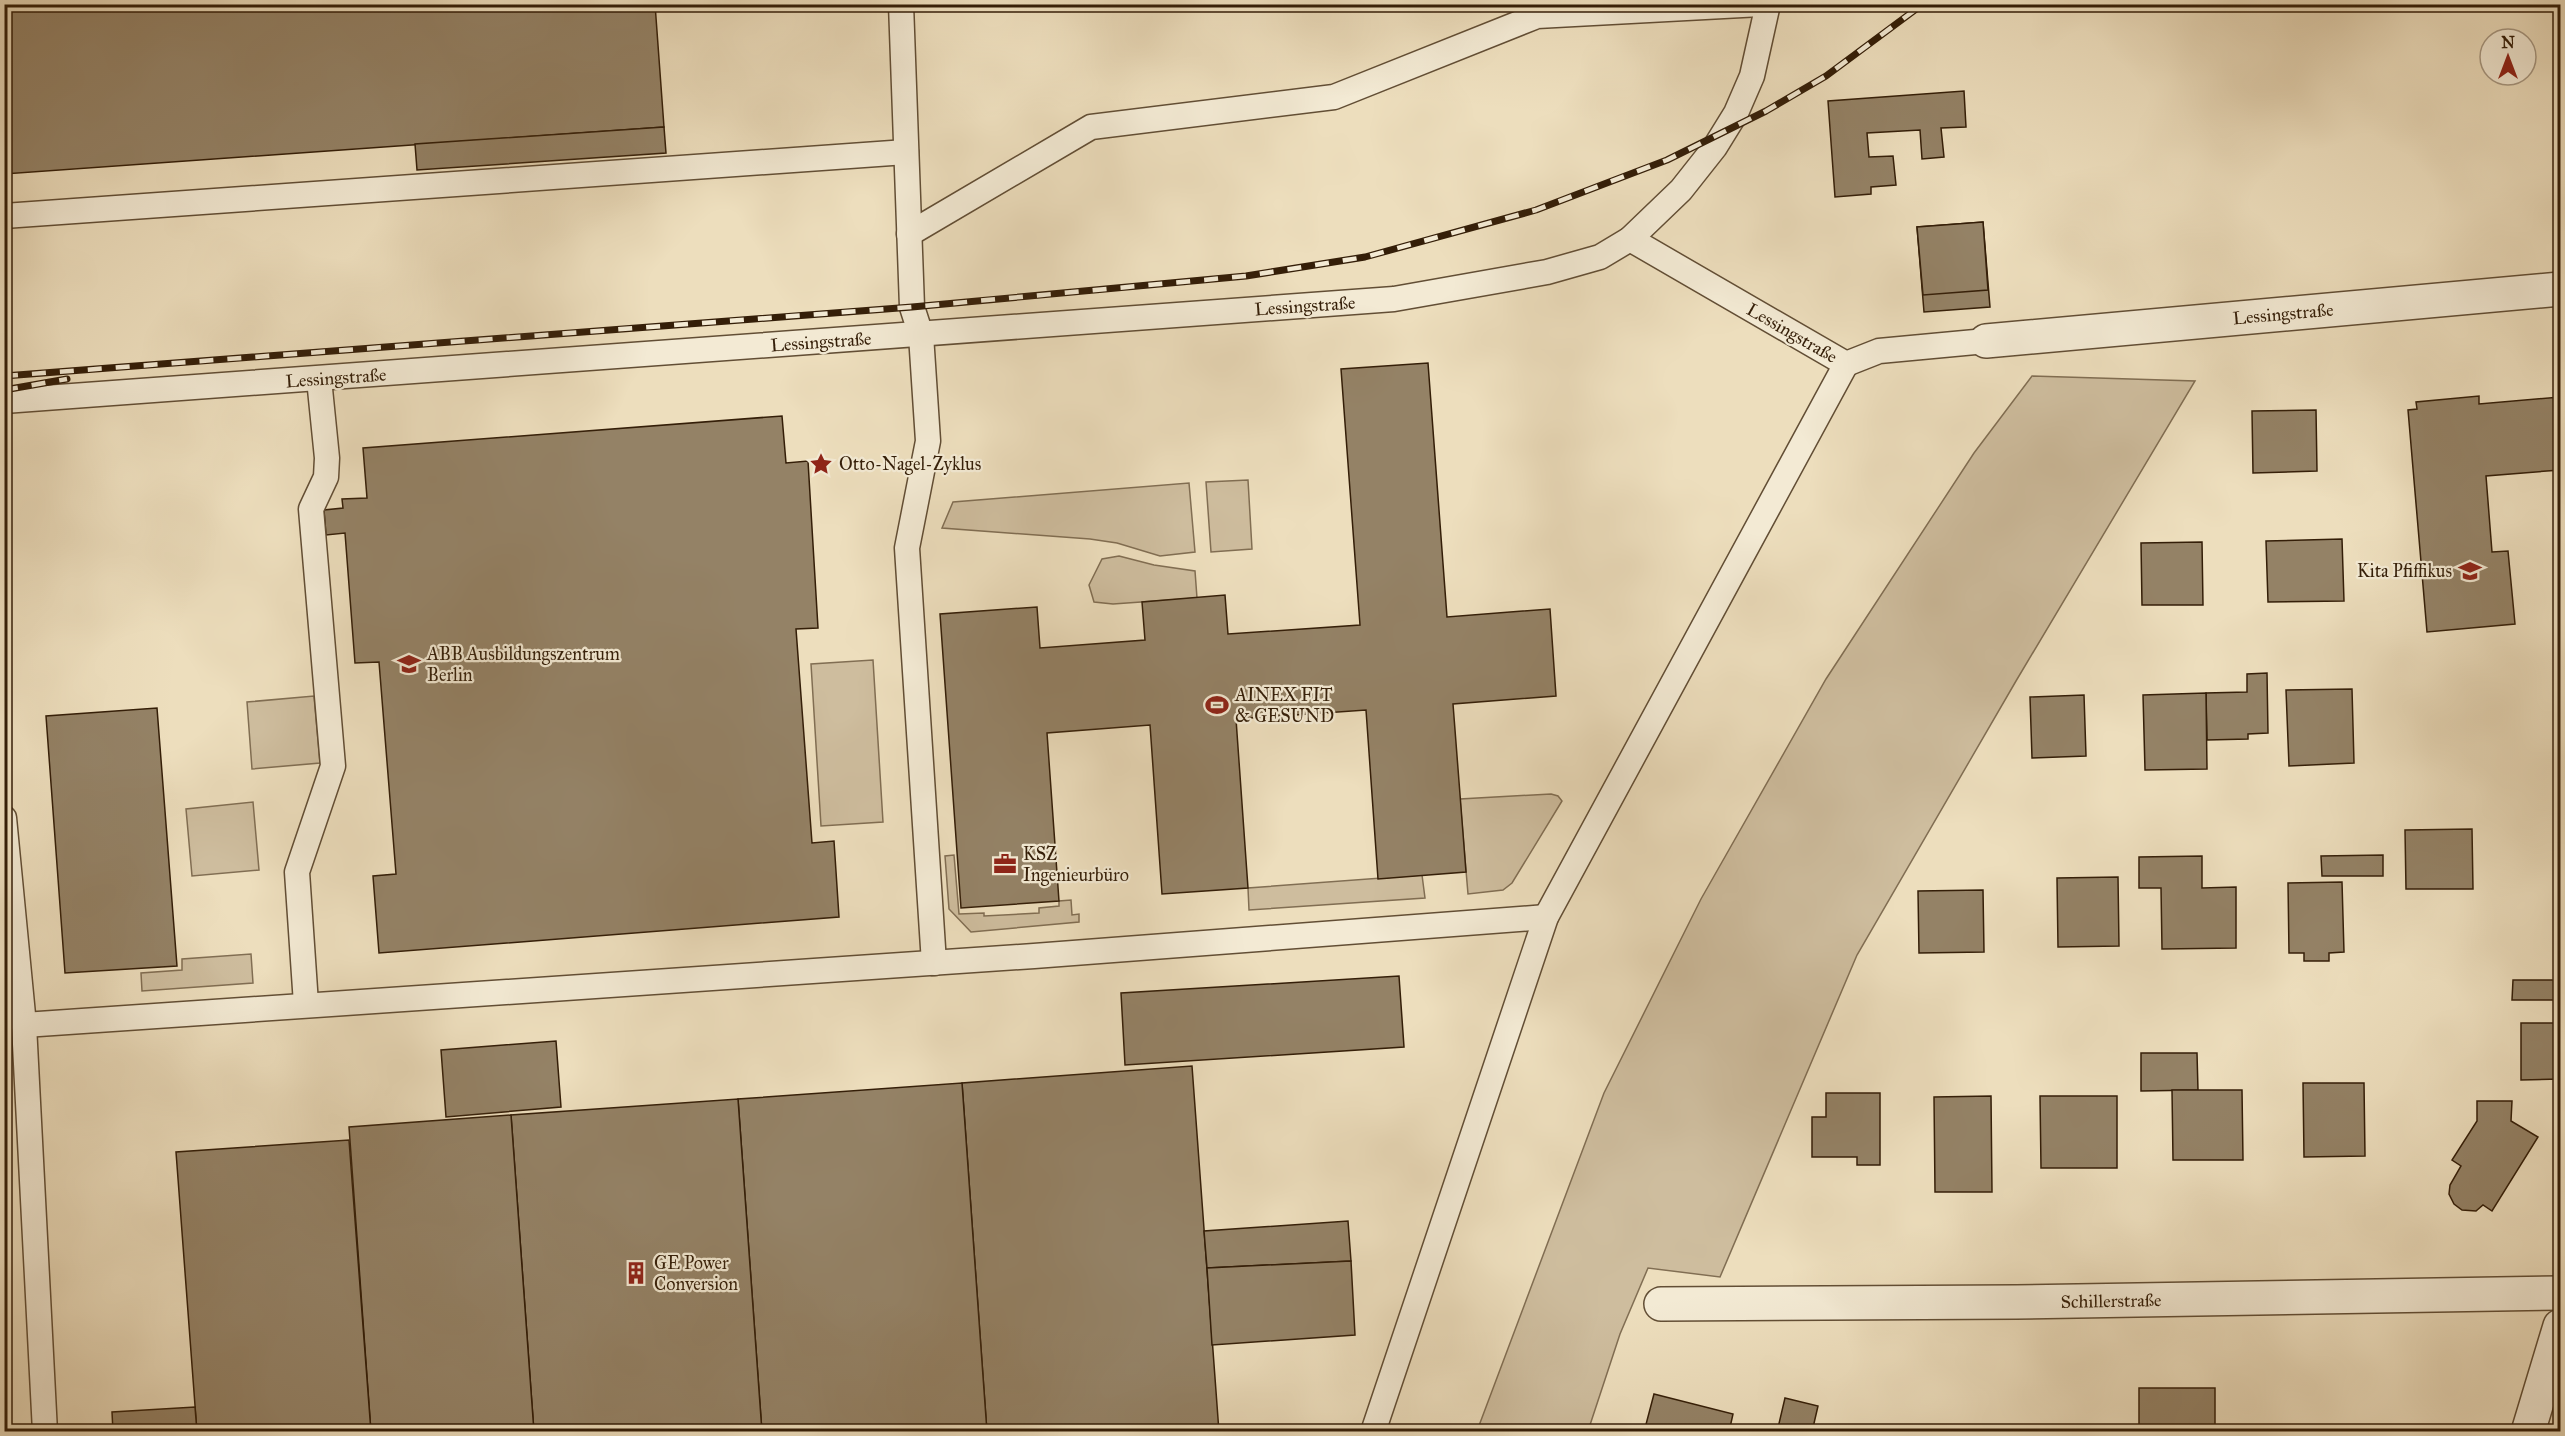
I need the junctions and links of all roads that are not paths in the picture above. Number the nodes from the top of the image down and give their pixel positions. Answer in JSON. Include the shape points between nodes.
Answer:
{"nodes":[{"id":1,"x":901,"y":4,"type":"edge"},
{"id":2,"x":1761,"y":4,"type":"edge"},
{"id":3,"x":1768,"y":4,"type":"edge"},
{"id":4,"x":906,"y":152,"type":"junction"},
{"id":5,"x":4,"y":216,"type":"edge"},
{"id":6,"x":909,"y":234,"type":"junction"},
{"id":7,"x":1630,"y":239,"type":"junction"},
{"id":8,"x":2560,"y":289,"type":"edge"},
{"id":9,"x":921,"y":335,"type":"junction"},
{"id":10,"x":1986,"y":341,"type":"joint"},
{"id":11,"x":1846,"y":364,"type":"junction"},
{"id":12,"x":319,"y":379,"type":"junction"},
{"id":13,"x":4,"y":401,"type":"edge"},
{"id":14,"x":4,"y":818,"type":"edge"},
{"id":15,"x":1546,"y":917,"type":"junction"},
{"id":16,"x":9,"y":922,"type":"edge"},
{"id":17,"x":934,"y":963,"type":"junction"},
{"id":18,"x":306,"y":1004,"type":"junction"},
{"id":19,"x":24,"y":1025,"type":"junction"},
{"id":20,"x":2560,"y":1293,"type":"edge"},
{"id":21,"x":1661,"y":1304,"type":"dead end"},
{"id":22,"x":2560,"y":1326,"type":"edge"},
{"id":23,"x":45,"y":1431,"type":"edge"},
{"id":24,"x":1373,"y":1431,"type":"edge"},
{"id":25,"x":2528,"y":1431,"type":"edge"}],
"edges":[{"from":1,"to":4,"type":"lane"},
{"from":2,"to":6,"type":"lane","via":[[1537,16],[1334,97],[1091,127]]},
{"from":3,"to":7,"type":"lane","via":[[1752,76],[1736,113],[1681,190]]},
{"from":4,"to":5,"type":"lane"},
{"from":4,"to":6,"type":"lane"},
{"from":6,"to":9,"type":"lane","via":[[912,308]]},
{"from":7,"to":9,"type":"lane","name":"Lessingstraße","via":[[1600,257],[1546,272],[1394,299]]},
{"from":7,"to":11,"type":"lane","name":"Lessingstraße"},
{"from":8,"to":10,"type":"street","name":"Lessingstraße"},
{"from":9,"to":12,"type":"lane","name":"Lessingstraße"},
{"from":9,"to":17,"type":"lane","via":[[928,441],[906,548]]},
{"from":10,"to":11,"type":"lane","name":"Lessingstraße","via":[[1880,351]]},
{"from":11,"to":15,"type":"lane"},
{"from":12,"to":13,"type":"lane","name":"Lessingstraße"},
{"from":12,"to":18,"type":"lane","via":[[326,477],[311,509],[333,766],[297,872]]},
{"from":14,"to":16,"type":"lane"},
{"from":15,"to":17,"type":"lane"},
{"from":15,"to":24,"type":"lane"},
{"from":16,"to":19,"type":"lane"},
{"from":17,"to":18,"type":"lane"},
{"from":18,"to":19,"type":"lane"},
{"from":19,"to":23,"type":"lane"},
{"from":20,"to":21,"type":"street","name":"Schillerstraße"},
{"from":22,"to":25,"type":"street"}]}
